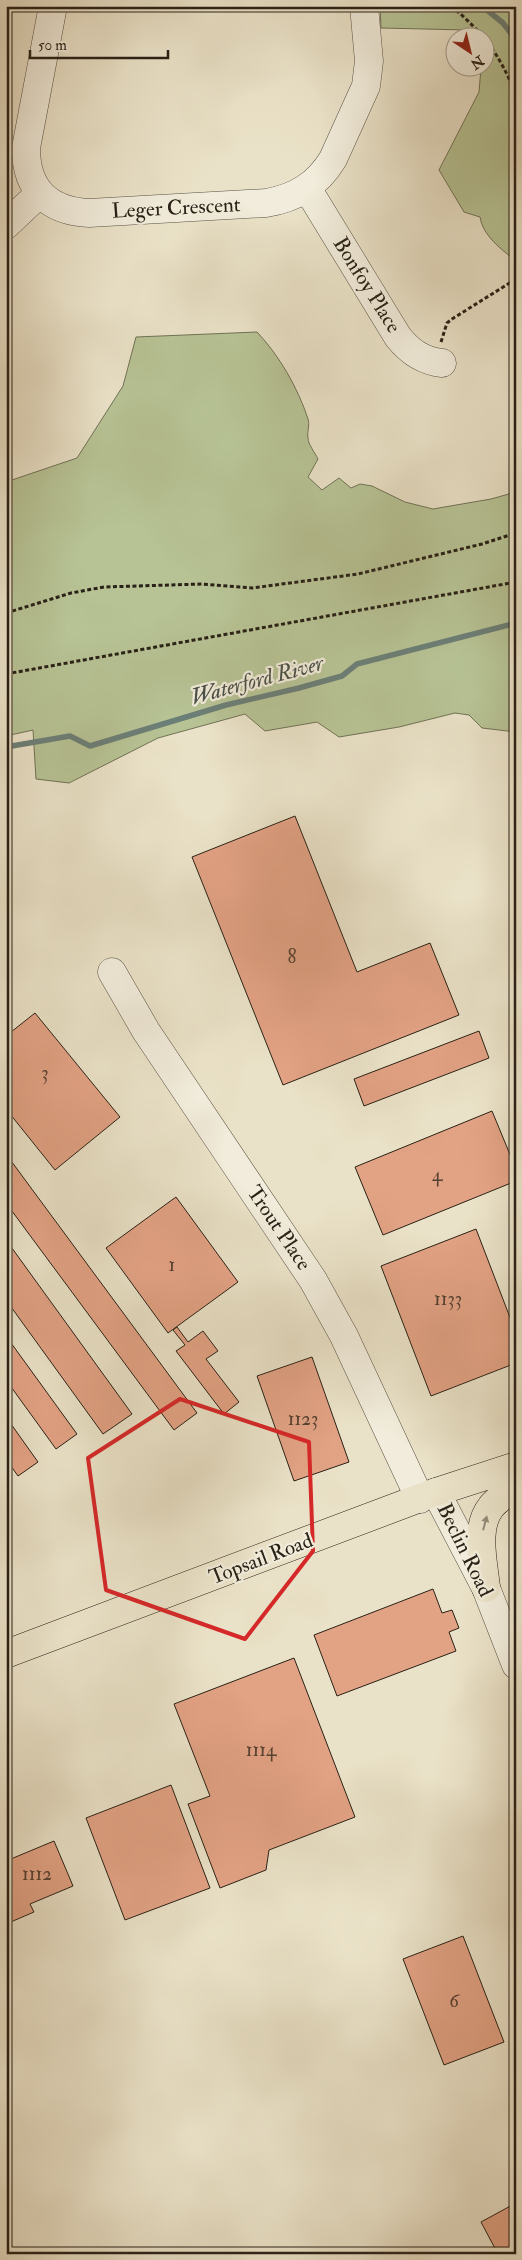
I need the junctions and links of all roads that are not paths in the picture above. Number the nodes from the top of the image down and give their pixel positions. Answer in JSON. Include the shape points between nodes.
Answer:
{"nodes":[{"id":1,"x":53,"y":6,"type":"edge"},
{"id":2,"x":364,"y":6,"type":"edge"},
{"id":3,"x":307,"y":188,"type":"junction"},
{"id":4,"x":40,"y":193,"type":"junction"},
{"id":5,"x":6,"y":225,"type":"edge"},
{"id":6,"x":442,"y":363,"type":"road end"},
{"id":7,"x":112,"y":972,"type":"dead end"},
{"id":8,"x":516,"y":1466,"type":"edge"},
{"id":9,"x":516,"y":1486,"type":"edge"},
{"id":10,"x":428,"y":1495,"type":"junction"},
{"id":11,"x":486,"y":1588,"type":"junction"},
{"id":12,"x":6,"y":1654,"type":"edge"},
{"id":13,"x":516,"y":1665,"type":"edge"}],
"edges":[{"from":1,"to":4,"type":"street","name":"Leger Crescent","via":[[26,148],[28,171]]},
{"from":2,"to":3,"type":"street","name":"Leger Crescent","via":[[369,61],[366,86],[327,170]]},
{"from":3,"to":4,"type":"street","name":"Leger Crescent","via":[[294,196],[266,203],[89,213],[61,209]]},
{"from":3,"to":6,"type":"street","name":"Bonfoy Place","via":[[398,337],[413,353]]},
{"from":4,"to":5,"type":"street"},
{"from":7,"to":10,"type":"street","name":"Trout Place","via":[[146,1031],[314,1280]]},
{"from":8,"to":10,"type":"main road","name":"Topsail Road"},
{"from":11,"to":9,"type":"main road","one_way":true,"via":[[481,1540],[484,1522],[491,1506]]},
{"from":10,"to":11,"type":"street","name":"Beclin Road"},
{"from":10,"to":12,"type":"main road","name":"Topsail Road"},
{"from":11,"to":13,"type":"street","name":"Beclin Road"}]}
